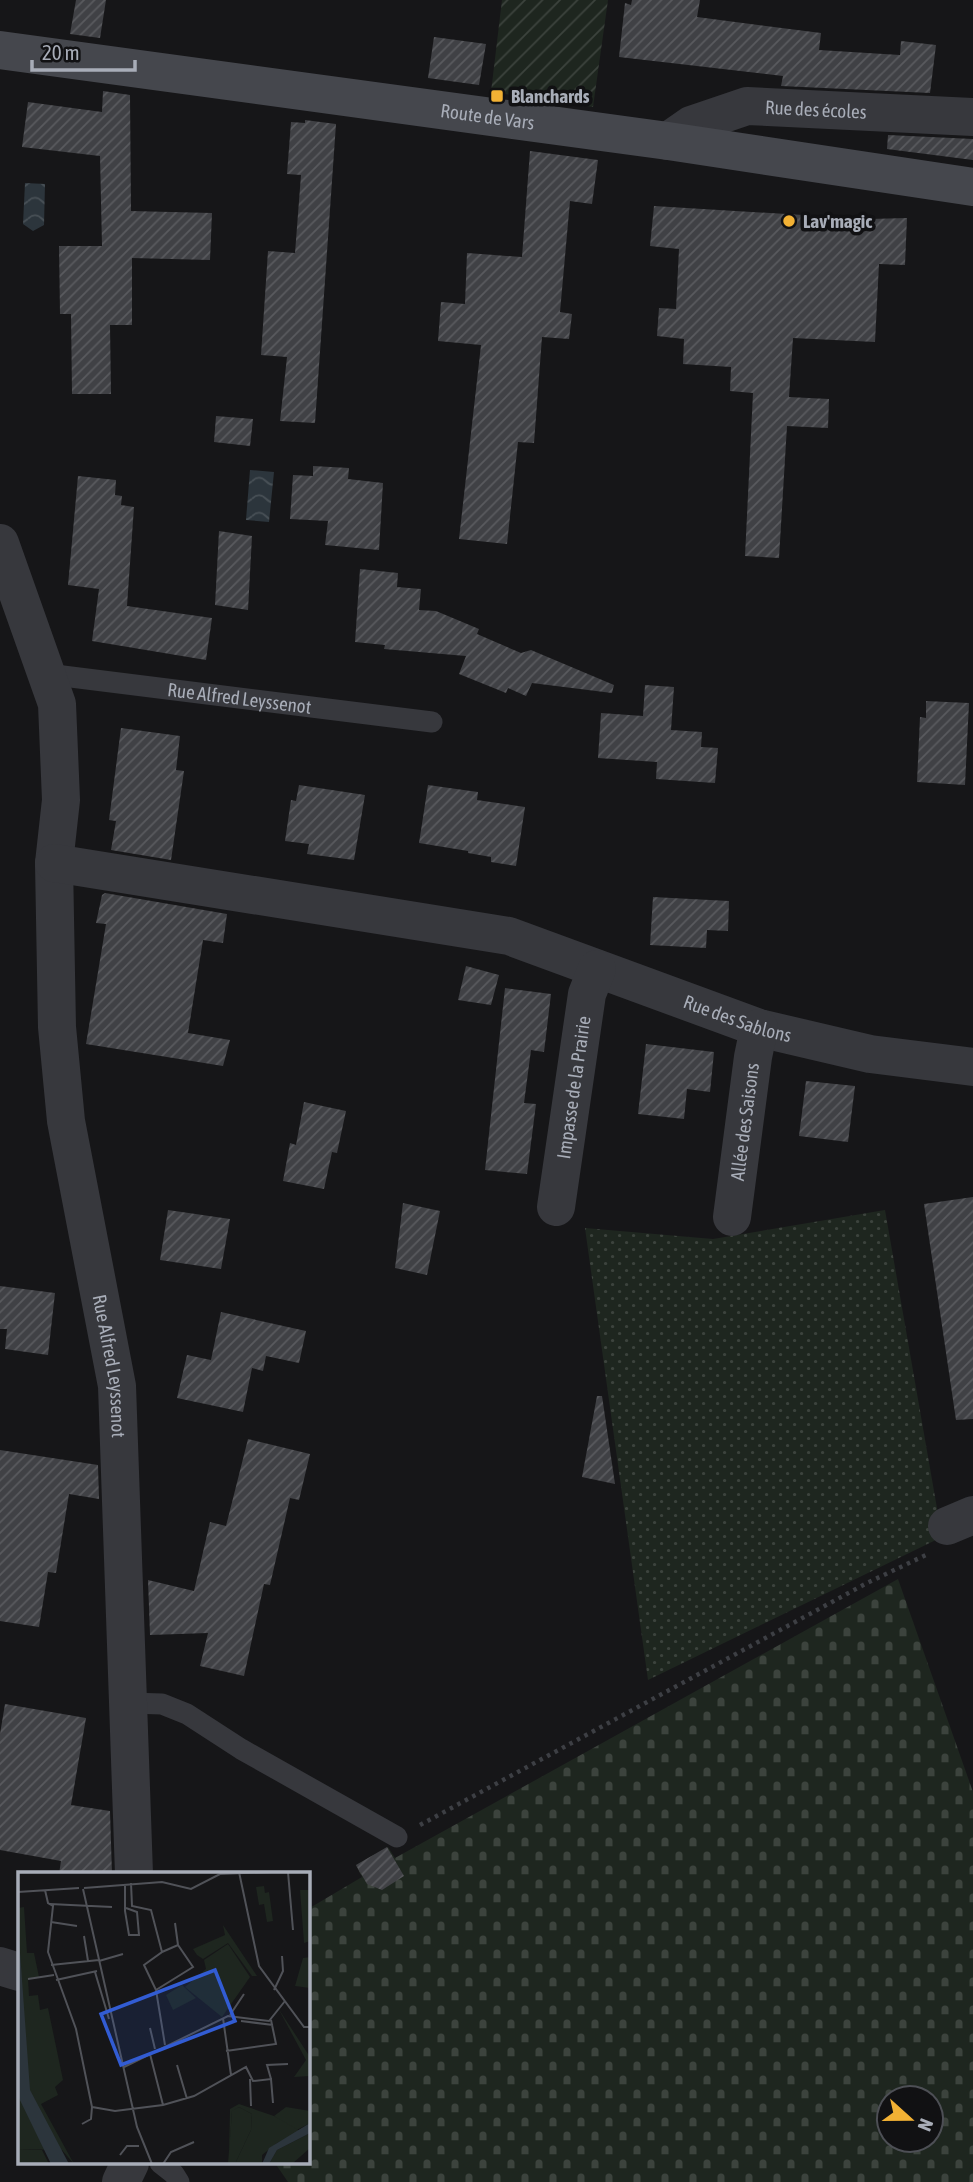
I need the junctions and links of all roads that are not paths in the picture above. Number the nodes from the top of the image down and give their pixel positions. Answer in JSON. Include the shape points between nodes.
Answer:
{"nodes":[{"id":1,"x":0,"y":50,"type":"edge"},
{"id":2,"x":973,"y":117,"type":"edge"},
{"id":3,"x":668,"y":141,"type":"junction"},
{"id":4,"x":973,"y":187,"type":"edge"},
{"id":5,"x":2,"y":557,"type":"edge"},
{"id":6,"x":47,"y":674,"type":"junction"},
{"id":7,"x":432,"y":722,"type":"dead end"},
{"id":8,"x":54,"y":863,"type":"junction"},
{"id":9,"x":597,"y":968,"type":"junction"},
{"id":10,"x":760,"y":1028,"type":"junction"},
{"id":11,"x":973,"y":1067,"type":"edge"},
{"id":12,"x":556,"y":1207,"type":"dead end"},
{"id":13,"x":732,"y":1217,"type":"dead end"},
{"id":14,"x":130,"y":1703,"type":"junction"},
{"id":15,"x":397,"y":1837,"type":"road end"},
{"id":16,"x":134,"y":1872,"type":"edge"},
{"id":17,"x":0,"y":1966,"type":"edge"},
{"id":18,"x":18,"y":1972,"type":"edge"},
{"id":19,"x":130,"y":2164,"type":"edge"},
{"id":20,"x":161,"y":2164,"type":"edge"},
{"id":21,"x":121,"y":2182,"type":"edge"},
{"id":22,"x":179,"y":2182,"type":"edge"}],
"edges":[{"from":1,"to":3,"type":"main road","name":"Route de Vars"},
{"from":2,"to":3,"type":"street","name":"Rue des écoles","via":[[747,106],[691,125]]},
{"from":3,"to":4,"type":"main road","name":"Route de Vars"},
{"from":5,"to":6,"type":"street","name":"Rue Alfred Leyssenot"},
{"from":6,"to":7,"type":"lane","name":"Rue Alfred Leyssenot"},
{"from":6,"to":8,"type":"street","name":"Rue Alfred Leyssenot","via":[[60,730],[61,800]]},
{"from":8,"to":9,"type":"street","name":"Rue des Sablons","via":[[509,936]]},
{"from":8,"to":14,"type":"street","name":"Rue Alfred Leyssenot","via":[[57,1027],[66,1121],[117,1386]]},
{"from":9,"to":10,"type":"street","name":"Rue des Sablons"},
{"from":9,"to":12,"type":"street","name":"Impasse de la Prairie","via":[[587,994]]},
{"from":10,"to":11,"type":"street","name":"Rue des Sablons","via":[[870,1054]]},
{"from":10,"to":13,"type":"street","name":"Allée des Saisons","via":[[752,1057]]},
{"from":14,"to":15,"type":"lane","via":[[162,1704],[187,1714]]},
{"from":14,"to":16,"type":"street","name":"Rue Alfred Leyssenot"},
{"from":17,"to":18,"type":"street"},
{"from":19,"to":21,"type":"street"},
{"from":20,"to":22,"type":"lane"}]}
